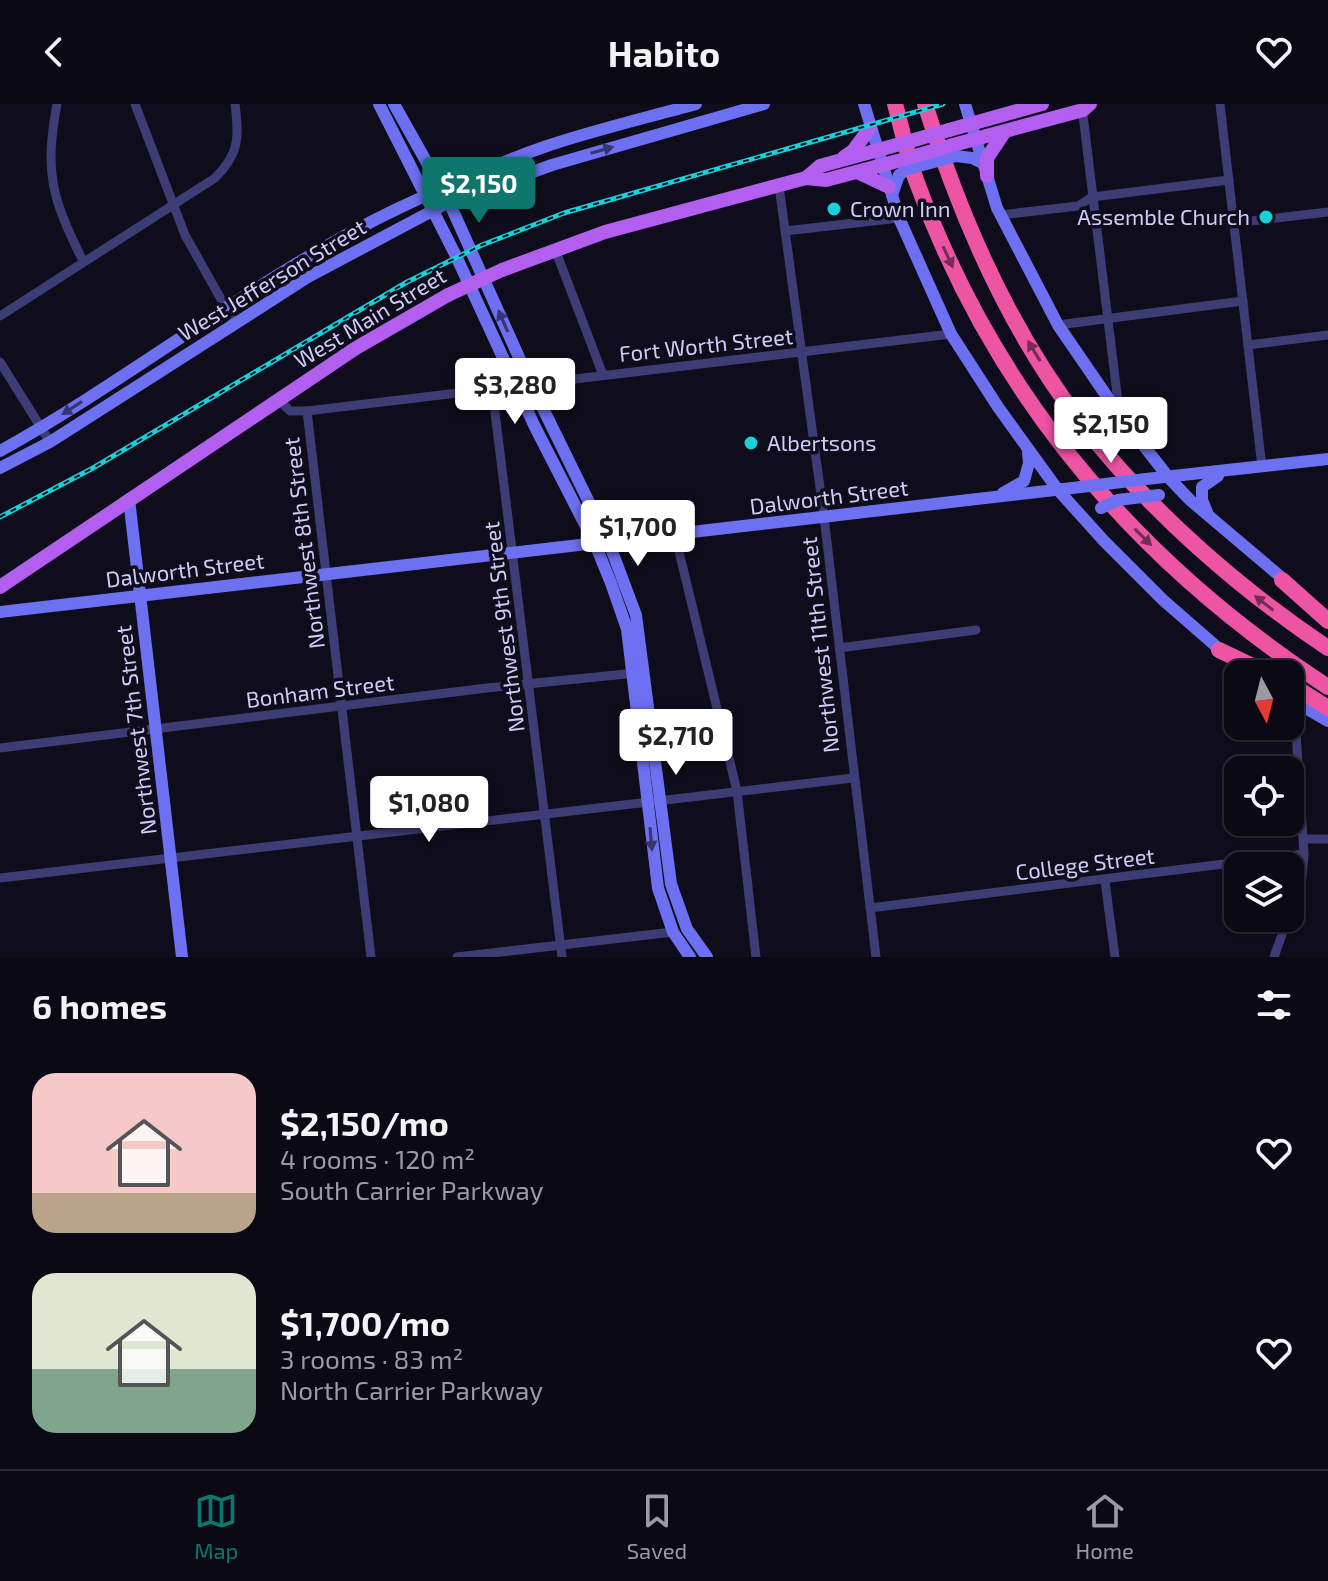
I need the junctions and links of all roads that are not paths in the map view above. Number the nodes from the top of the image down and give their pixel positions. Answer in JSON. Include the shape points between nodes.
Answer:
{"nodes":[{"id":1,"x":57,"y":104,"type":"edge"},
{"id":2,"x":135,"y":104,"type":"edge"},
{"id":3,"x":235,"y":104,"type":"edge"},
{"id":4,"x":379,"y":104,"type":"edge"},
{"id":5,"x":394,"y":104,"type":"edge"},
{"id":6,"x":696,"y":104,"type":"edge"},
{"id":7,"x":764,"y":104,"type":"edge"},
{"id":8,"x":864,"y":104,"type":"edge"},
{"id":9,"x":895,"y":104,"type":"edge"},
{"id":10,"x":925,"y":104,"type":"edge"},
{"id":11,"x":965,"y":104,"type":"edge"},
{"id":12,"x":1042,"y":104,"type":"edge"},
{"id":13,"x":1220,"y":104,"type":"edge"},
{"id":14,"x":1085,"y":106,"type":"edge"},
{"id":15,"x":658,"y":107,"type":"edge"},
{"id":16,"x":971,"y":124,"type":"junction"},
{"id":17,"x":870,"y":128,"type":"junction"},
{"id":18,"x":1005,"y":131,"type":"junction"},
{"id":19,"x":664,"y":132,"type":"junction"},
{"id":20,"x":975,"y":139,"type":"junction"},
{"id":21,"x":955,"y":151,"type":"junction"},
{"id":22,"x":879,"y":158,"type":"junction"},
{"id":23,"x":838,"y":161,"type":"junction"},
{"id":24,"x":906,"y":164,"type":"junction"},
{"id":25,"x":984,"y":169,"type":"junction"},
{"id":26,"x":857,"y":172,"type":"junction"},
{"id":27,"x":806,"y":178,"type":"junction"},
{"id":28,"x":1229,"y":180,"type":"junction"},
{"id":29,"x":779,"y":186,"type":"junction"},
{"id":30,"x":441,"y":188,"type":"junction"},
{"id":31,"x":890,"y":191,"type":"junction"},
{"id":32,"x":426,"y":195,"type":"junction"},
{"id":33,"x":1092,"y":197,"type":"junction"},
{"id":34,"x":449,"y":202,"type":"junction"},
{"id":35,"x":174,"y":205,"type":"junction"},
{"id":36,"x":434,"y":210,"type":"junction"},
{"id":37,"x":1328,"y":212,"type":"edge"},
{"id":38,"x":1000,"y":215,"type":"junction"},
{"id":39,"x":899,"y":218,"type":"junction"},
{"id":40,"x":1234,"y":223,"type":"junction"},
{"id":41,"x":785,"y":231,"type":"junction"},
{"id":42,"x":555,"y":249,"type":"junction"},
{"id":43,"x":83,"y":261,"type":"junction"},
{"id":44,"x":1243,"y":301,"type":"junction"},
{"id":45,"x":226,"y":308,"type":"junction"},
{"id":46,"x":1,"y":315,"type":"edge"},
{"id":47,"x":1106,"y":318,"type":"junction"},
{"id":48,"x":235,"y":324,"type":"junction"},
{"id":49,"x":1058,"y":325,"type":"junction"},
{"id":50,"x":951,"y":334,"type":"junction"},
{"id":51,"x":1328,"y":335,"type":"edge"},
{"id":52,"x":1248,"y":345,"type":"junction"},
{"id":53,"x":802,"y":353,"type":"junction"},
{"id":54,"x":0,"y":363,"type":"edge"},
{"id":55,"x":136,"y":366,"type":"junction"},
{"id":56,"x":603,"y":375,"type":"junction"},
{"id":57,"x":146,"y":380,"type":"junction"},
{"id":58,"x":531,"y":384,"type":"junction"},
{"id":59,"x":516,"y":386,"type":"junction"},
{"id":60,"x":103,"y":388,"type":"junction"},
{"id":61,"x":492,"y":388,"type":"junction"},
{"id":62,"x":278,"y":399,"type":"junction"},
{"id":63,"x":112,"y":402,"type":"junction"},
{"id":64,"x":307,"y":411,"type":"junction"},
{"id":65,"x":1119,"y":414,"type":"junction"},
{"id":66,"x":41,"y":428,"type":"junction"},
{"id":67,"x":50,"y":442,"type":"junction"},
{"id":68,"x":1027,"y":449,"type":"junction"},
{"id":69,"x":0,"y":451,"type":"edge"},
{"id":70,"x":1328,"y":459,"type":"edge"},
{"id":71,"x":1262,"y":467,"type":"junction"},
{"id":72,"x":0,"y":468,"type":"edge"},
{"id":73,"x":1228,"y":471,"type":"junction"},
{"id":74,"x":1169,"y":478,"type":"junction"},
{"id":75,"x":1058,"y":490,"type":"junction"},
{"id":76,"x":991,"y":498,"type":"junction"},
{"id":77,"x":129,"y":499,"type":"junction"},
{"id":78,"x":1190,"y":500,"type":"junction"},
{"id":79,"x":824,"y":517,"type":"junction"},
{"id":80,"x":1211,"y":518,"type":"junction"},
{"id":81,"x":675,"y":535,"type":"junction"},
{"id":82,"x":1104,"y":541,"type":"junction"},
{"id":83,"x":609,"y":543,"type":"junction"},
{"id":84,"x":595,"y":544,"type":"junction"},
{"id":85,"x":513,"y":554,"type":"junction"},
{"id":86,"x":327,"y":573,"type":"junction"},
{"id":87,"x":1282,"y":580,"type":"junction"},
{"id":88,"x":0,"y":587,"type":"edge"},
{"id":89,"x":139,"y":595,"type":"junction"},
{"id":90,"x":1328,"y":609,"type":"edge"},
{"id":91,"x":0,"y":612,"type":"edge"},
{"id":92,"x":1328,"y":621,"type":"edge"},
{"id":93,"x":976,"y":630,"type":"dead end"},
{"id":94,"x":839,"y":648,"type":"junction"},
{"id":95,"x":1328,"y":648,"type":"edge"},
{"id":96,"x":1219,"y":650,"type":"junction"},
{"id":97,"x":1234,"y":660,"type":"edge"},
{"id":98,"x":1240,"y":660,"type":"edge"},
{"id":99,"x":638,"y":673,"type":"junction"},
{"id":100,"x":529,"y":684,"type":"junction"},
{"id":101,"x":1328,"y":687,"type":"edge"},
{"id":102,"x":1304,"y":693,"type":"edge"},
{"id":103,"x":1304,"y":707,"type":"edge"},
{"id":104,"x":342,"y":708,"type":"junction"},
{"id":105,"x":1328,"y":708,"type":"edge"},
{"id":106,"x":1328,"y":721,"type":"edge"},
{"id":107,"x":157,"y":729,"type":"junction"},
{"id":108,"x":1295,"y":740,"type":"edge"},
{"id":109,"x":0,"y":748,"type":"edge"},
{"id":110,"x":853,"y":778,"type":"junction"},
{"id":111,"x":737,"y":791,"type":"junction"},
{"id":112,"x":654,"y":801,"type":"junction"},
{"id":113,"x":545,"y":814,"type":"junction"},
{"id":114,"x":358,"y":836,"type":"junction"},
{"id":115,"x":1304,"y":839,"type":"junction"},
{"id":116,"x":1328,"y":839,"type":"edge"},
{"id":117,"x":1304,"y":852,"type":"edge"},
{"id":118,"x":171,"y":857,"type":"junction"},
{"id":119,"x":1224,"y":865,"type":"edge"},
{"id":120,"x":0,"y":878,"type":"edge"},
{"id":121,"x":1105,"y":881,"type":"junction"},
{"id":122,"x":870,"y":908,"type":"junction"},
{"id":123,"x":673,"y":932,"type":"junction"},
{"id":124,"x":1283,"y":932,"type":"edge"},
{"id":125,"x":561,"y":945,"type":"junction"},
{"id":126,"x":182,"y":957,"type":"edge"},
{"id":127,"x":371,"y":957,"type":"edge"},
{"id":128,"x":457,"y":957,"type":"edge"},
{"id":129,"x":562,"y":957,"type":"edge"},
{"id":130,"x":690,"y":957,"type":"edge"},
{"id":131,"x":707,"y":957,"type":"edge"},
{"id":132,"x":756,"y":957,"type":"edge"},
{"id":133,"x":876,"y":957,"type":"edge"},
{"id":134,"x":1115,"y":957,"type":"edge"},
{"id":135,"x":1274,"y":957,"type":"edge"}],
"edges":[{"from":1,"to":43,"type":"street","via":[[50,145],[53,191]]},
{"from":2,"to":35,"type":"street"},
{"from":3,"to":35,"type":"street","via":[[237,145],[229,164]]},
{"from":4,"to":32,"type":"main road"},
{"from":5,"to":30,"type":"main road"},
{"from":6,"to":15,"type":"main road","name":"West Jefferson Street"},
{"from":7,"to":19,"type":"main road","name":"West Jefferson Street"},
{"from":8,"to":17,"type":"main road"},
{"from":9,"to":101,"type":"highway","one_way":true,"via":[[915,177],[959,282],[1044,425],[1116,510],[1203,596]]},
{"from":95,"to":10,"type":"highway","one_way":true,"via":[[1225,570],[1121,471],[1081,422],[988,269],[945,168]]},
{"from":11,"to":16,"type":"main road"},
{"from":12,"to":16,"type":"main road","name":"West Main Street"},
{"from":13,"to":28,"type":"street"},
{"from":14,"to":18,"type":"main road","name":"West Main Street"},
{"from":14,"to":33,"type":"street"},
{"from":15,"to":19,"type":"main road"},
{"from":15,"to":30,"type":"main road","name":"West Jefferson Street"},
{"from":16,"to":20,"type":"main road"},
{"from":16,"to":22,"type":"main road","name":"West Main Street","bridge":true,"via":[[900,144]]},
{"from":17,"to":22,"type":"main road"},
{"from":17,"to":23,"type":"main road"},
{"from":18,"to":20,"type":"main road","name":"West Main Street"},
{"from":18,"to":25,"type":"main road"},
{"from":34,"to":19,"type":"main road","name":"West Jefferson Street","one_way":true},
{"from":20,"to":21,"type":"main road","name":"West Main Street"},
{"from":20,"to":25,"type":"main road"},
{"from":21,"to":24,"type":"main road","name":"West Main Street","bridge":true},
{"from":21,"to":25,"type":"main road"},
{"from":22,"to":23,"type":"main road","name":"West Main Street"},
{"from":22,"to":24,"type":"main road","name":"West Main Street"},
{"from":22,"to":26,"type":"main road","name":"West Main Street"},
{"from":22,"to":31,"type":"main road"},
{"from":23,"to":27,"type":"main road","name":"West Main Street","via":[[820,166]]},
{"from":24,"to":31,"type":"main road"},
{"from":25,"to":38,"type":"main road"},
{"from":26,"to":27,"type":"main road","name":"West Main Street","via":[[826,180]]},
{"from":26,"to":31,"type":"main road"},
{"from":27,"to":29,"type":"main road","name":"West Main Street"},
{"from":28,"to":33,"type":"street"},
{"from":28,"to":40,"type":"street"},
{"from":29,"to":41,"type":"street","name":"Northwest 11th Street"},
{"from":29,"to":42,"type":"main road","name":"West Main Street"},
{"from":30,"to":32,"type":"main road","name":"West Jefferson Street"},
{"from":30,"to":34,"type":"main road"},
{"from":31,"to":39,"type":"main road"},
{"from":32,"to":36,"type":"main road"},
{"from":32,"to":45,"type":"main road","name":"West Jefferson Street"},
{"from":33,"to":38,"type":"street","via":[[1078,206]]},
{"from":33,"to":47,"type":"street"},
{"from":34,"to":36,"type":"main road","name":"West Jefferson Street"},
{"from":58,"to":34,"type":"main road","one_way":true},
{"from":35,"to":43,"type":"street"},
{"from":35,"to":45,"type":"street"},
{"from":36,"to":48,"type":"main road","name":"West Jefferson Street","via":[[308,277]]},
{"from":36,"to":59,"type":"main road"},
{"from":37,"to":40,"type":"street"},
{"from":38,"to":49,"type":"main road"},
{"from":39,"to":41,"type":"street"},
{"from":39,"to":50,"type":"main road"},
{"from":40,"to":44,"type":"street"},
{"from":41,"to":53,"type":"street","name":"Northwest 11th Street"},
{"from":42,"to":56,"type":"street"},
{"from":42,"to":62,"type":"main road","name":"West Main Street","bridge":true,"via":[[448,295]]},
{"from":43,"to":46,"type":"street"},
{"from":44,"to":47,"type":"street"},
{"from":44,"to":52,"type":"street"},
{"from":45,"to":48,"type":"street"},
{"from":45,"to":55,"type":"main road","name":"West Jefferson Street"},
{"from":47,"to":49,"type":"street"},
{"from":47,"to":65,"type":"street"},
{"from":48,"to":57,"type":"main road","name":"West Jefferson Street"},
{"from":49,"to":65,"type":"main road"},
{"from":50,"to":53,"type":"street","name":"Fort Worth Street"},
{"from":50,"to":68,"type":"main road"},
{"from":51,"to":52,"type":"street"},
{"from":52,"to":71,"type":"street"},
{"from":53,"to":56,"type":"street","name":"Fort Worth Street"},
{"from":53,"to":79,"type":"street","name":"Northwest 11th Street"},
{"from":54,"to":66,"type":"street"},
{"from":55,"to":57,"type":"main road"},
{"from":55,"to":60,"type":"main road","name":"West Jefferson Street"},
{"from":56,"to":58,"type":"street","name":"Fort Worth Street"},
{"from":57,"to":63,"type":"main road","name":"West Jefferson Street"},
{"from":58,"to":59,"type":"street","name":"Fort Worth Street"},
{"from":58,"to":83,"type":"main road"},
{"from":59,"to":61,"type":"street","name":"Fort Worth Street"},
{"from":59,"to":84,"type":"main road"},
{"from":60,"to":63,"type":"main road"},
{"from":60,"to":66,"type":"main road","name":"West Jefferson Street","one_way":true},
{"from":61,"to":64,"type":"street","name":"Fort Worth Street"},
{"from":61,"to":85,"type":"street","name":"Northwest 9th Street"},
{"from":62,"to":64,"type":"street","name":"Fort Worth Street","via":[[290,411]]},
{"from":62,"to":77,"type":"main road","name":"West Main Street"},
{"from":63,"to":67,"type":"main road","name":"West Jefferson Street"},
{"from":64,"to":86,"type":"street","name":"Northwest 8th Street"},
{"from":65,"to":74,"type":"main road"},
{"from":66,"to":67,"type":"street"},
{"from":66,"to":69,"type":"main road","name":"West Jefferson Street"},
{"from":67,"to":72,"type":"main road","name":"West Jefferson Street"},
{"from":68,"to":75,"type":"main road"},
{"from":68,"to":76,"type":"main road","via":[[1024,481]]},
{"from":70,"to":71,"type":"main road","name":"Dalworth Street"},
{"from":71,"to":73,"type":"main road","name":"Dalworth Street"},
{"from":73,"to":74,"type":"main road","name":"Dalworth Street"},
{"from":73,"to":80,"type":"main road","via":[[1202,487]]},
{"from":74,"to":75,"type":"main road","name":"Dalworth Street","bridge":true},
{"from":74,"to":78,"type":"main road"},
{"from":75,"to":76,"type":"main road","name":"Dalworth Street"},
{"from":75,"to":82,"type":"main road"},
{"from":76,"to":79,"type":"main road","name":"Dalworth Street"},
{"from":77,"to":88,"type":"main road","name":"West Main Street"},
{"from":77,"to":89,"type":"main road","name":"Northwest 7th Street"},
{"from":78,"to":80,"type":"main road"},
{"from":78,"to":82,"type":"main road","bridge":true,"via":[[1179,494],[1159,495],[1118,500],[1101,508],[1097,524]]},
{"from":79,"to":81,"type":"main road","name":"Dalworth Street"},
{"from":79,"to":94,"type":"street","name":"Northwest 11th Street"},
{"from":80,"to":87,"type":"main road"},
{"from":81,"to":83,"type":"main road","name":"Dalworth Street"},
{"from":81,"to":111,"type":"street"},
{"from":82,"to":96,"type":"main road"},
{"from":83,"to":84,"type":"main road","name":"Dalworth Street"},
{"from":83,"to":99,"type":"main road","via":[[636,615]]},
{"from":84,"to":85,"type":"main road","name":"Dalworth Street"},
{"from":84,"to":99,"type":"main road"},
{"from":85,"to":86,"type":"main road","name":"Dalworth Street"},
{"from":85,"to":100,"type":"street","name":"Northwest 9th Street"},
{"from":86,"to":89,"type":"main road","name":"Dalworth Street"},
{"from":86,"to":104,"type":"street","name":"Northwest 8th Street"},
{"from":87,"to":90,"type":"main road"},
{"from":87,"to":92,"type":"highway"},
{"from":89,"to":91,"type":"main road","name":"Dalworth Street"},
{"from":89,"to":107,"type":"main road","name":"Northwest 7th Street"},
{"from":93,"to":94,"type":"street"},
{"from":94,"to":110,"type":"street","name":"Northwest 11th Street"},
{"from":96,"to":97,"type":"main road"},
{"from":96,"to":98,"type":"highway"},
{"from":99,"to":100,"type":"street","name":"Bonham Street"},
{"from":99,"to":112,"type":"main road"},
{"from":100,"to":104,"type":"street","name":"Bonham Street"},
{"from":100,"to":113,"type":"street","name":"Northwest 9th Street"},
{"from":102,"to":105,"type":"highway"},
{"from":103,"to":106,"type":"main road"},
{"from":104,"to":107,"type":"street","name":"Bonham Street"},
{"from":104,"to":114,"type":"street","name":"Northwest 8th Street"},
{"from":107,"to":109,"type":"street","name":"Bonham Street"},
{"from":107,"to":118,"type":"main road","name":"Northwest 7th Street"},
{"from":108,"to":115,"type":"street"},
{"from":110,"to":111,"type":"street"},
{"from":110,"to":122,"type":"street","name":"Northwest 11th Street"},
{"from":111,"to":112,"type":"street"},
{"from":111,"to":132,"type":"street"},
{"from":112,"to":113,"type":"street"},
{"from":112,"to":123,"type":"main road","one_way":true,"via":[[658,888]]},
{"from":112,"to":131,"type":"main road","via":[[671,884],[687,929]]},
{"from":113,"to":114,"type":"street"},
{"from":113,"to":125,"type":"street","name":"Northwest 9th Street"},
{"from":114,"to":118,"type":"street"},
{"from":114,"to":127,"type":"street","name":"Northwest 8th Street"},
{"from":115,"to":116,"type":"street"},
{"from":115,"to":117,"type":"street"},
{"from":118,"to":120,"type":"street"},
{"from":118,"to":126,"type":"main road","name":"Northwest 7th Street"},
{"from":119,"to":121,"type":"street","name":"College Street"},
{"from":121,"to":122,"type":"street","name":"College Street"},
{"from":121,"to":134,"type":"street"},
{"from":122,"to":133,"type":"street","name":"Northwest 11th Street"},
{"from":123,"to":125,"type":"street"},
{"from":123,"to":130,"type":"main road"},
{"from":124,"to":135,"type":"street"},
{"from":125,"to":128,"type":"street"},
{"from":125,"to":129,"type":"street","name":"Northwest 9th Street"}]}
